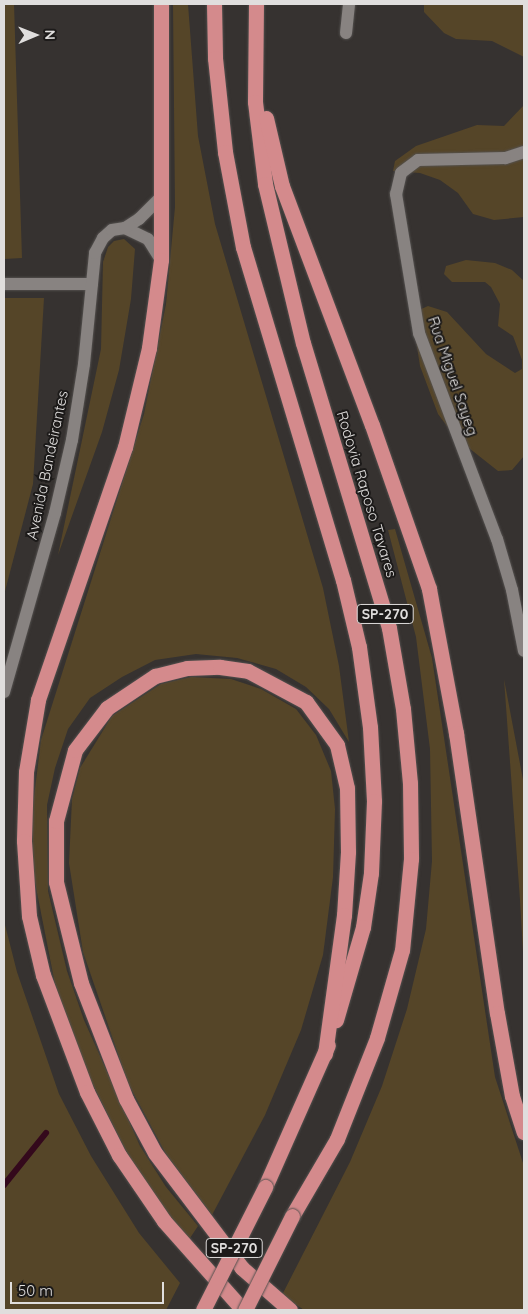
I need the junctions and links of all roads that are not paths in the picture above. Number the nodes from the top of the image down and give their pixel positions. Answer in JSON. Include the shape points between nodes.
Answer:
{"nodes":[{"id":1,"x":162,"y":4,"type":"edge"},
{"id":2,"x":214,"y":4,"type":"edge"},
{"id":3,"x":256,"y":4,"type":"edge"},
{"id":4,"x":349,"y":4,"type":"edge"},
{"id":5,"x":346,"y":33,"type":"dead end"},
{"id":6,"x":254,"y":35,"type":"junction"},
{"id":7,"x":524,"y":152,"type":"edge"},
{"id":8,"x":162,"y":196,"type":"junction"},
{"id":9,"x":125,"y":228,"type":"junction"},
{"id":10,"x":161,"y":260,"type":"junction"},
{"id":11,"x":4,"y":284,"type":"edge"},
{"id":12,"x":92,"y":284,"type":"junction"},
{"id":13,"x":524,"y":651,"type":"edge"},
{"id":14,"x":4,"y":692,"type":"edge"},
{"id":15,"x":325,"y":1054,"type":"junction"},
{"id":16,"x":524,"y":1132,"type":"edge"},
{"id":17,"x":202,"y":1310,"type":"edge"},
{"id":18,"x":244,"y":1310,"type":"edge"},
{"id":19,"x":290,"y":1310,"type":"edge"}],
"edges":[{"from":1,"to":8,"type":"highway"},
{"from":2,"to":15,"type":"highway","number":"SP-270","via":[[215,58],[225,152],[243,246],[343,580],[359,647],[370,727],[374,801],[364,927]]},
{"from":3,"to":6,"type":"highway","name":"Rodovia Raposo Tavares","number":"SP-270"},
{"from":4,"to":5,"type":"street"},
{"from":6,"to":16,"type":"highway","via":[[267,125],[282,186],[372,425],[428,589],[456,733],[497,1013],[512,1096]]},
{"from":6,"to":18,"type":"highway","name":"Rodovia Raposo Tavares","number":"SP-270","bridge":true,"via":[[255,102],[265,184],[304,343],[389,628],[403,709],[410,783],[411,859],[402,950],[377,1038],[337,1139],[292,1216]]},
{"from":7,"to":13,"type":"street","name":"Rua Miguel Sayeg","via":[[505,158],[418,160],[401,173],[396,194],[419,333],[496,539],[512,590]]},
{"from":8,"to":9,"type":"street","name":"Avenida Bandeirantes","via":[[149,211]]},
{"from":8,"to":10,"type":"highway"},
{"from":9,"to":10,"type":"street","via":[[148,239]]},
{"from":9,"to":12,"type":"street","name":"Avenida Bandeirantes","via":[[112,230],[103,238],[95,253]]},
{"from":10,"to":18,"type":"highway","via":[[156,308],[139,398],[38,700],[26,772],[24,841],[28,907],[43,975],[62,1032],[87,1092],[119,1155],[164,1221]]},
{"from":11,"to":12,"type":"street"},
{"from":12,"to":14,"type":"street","name":"Avenida Bandeirantes","via":[[72,440],[55,513]]},
{"from":15,"to":17,"type":"highway","number":"SP-270","bridge":true,"via":[[265,1187]]},
{"from":15,"to":19,"type":"highway","via":[[344,915],[348,852],[347,788],[337,744],[306,702],[248,671],[220,667],[187,668],[155,676],[107,708],[75,750],[56,820],[56,882],[81,983],[126,1099],[154,1153],[242,1268]]}]}
